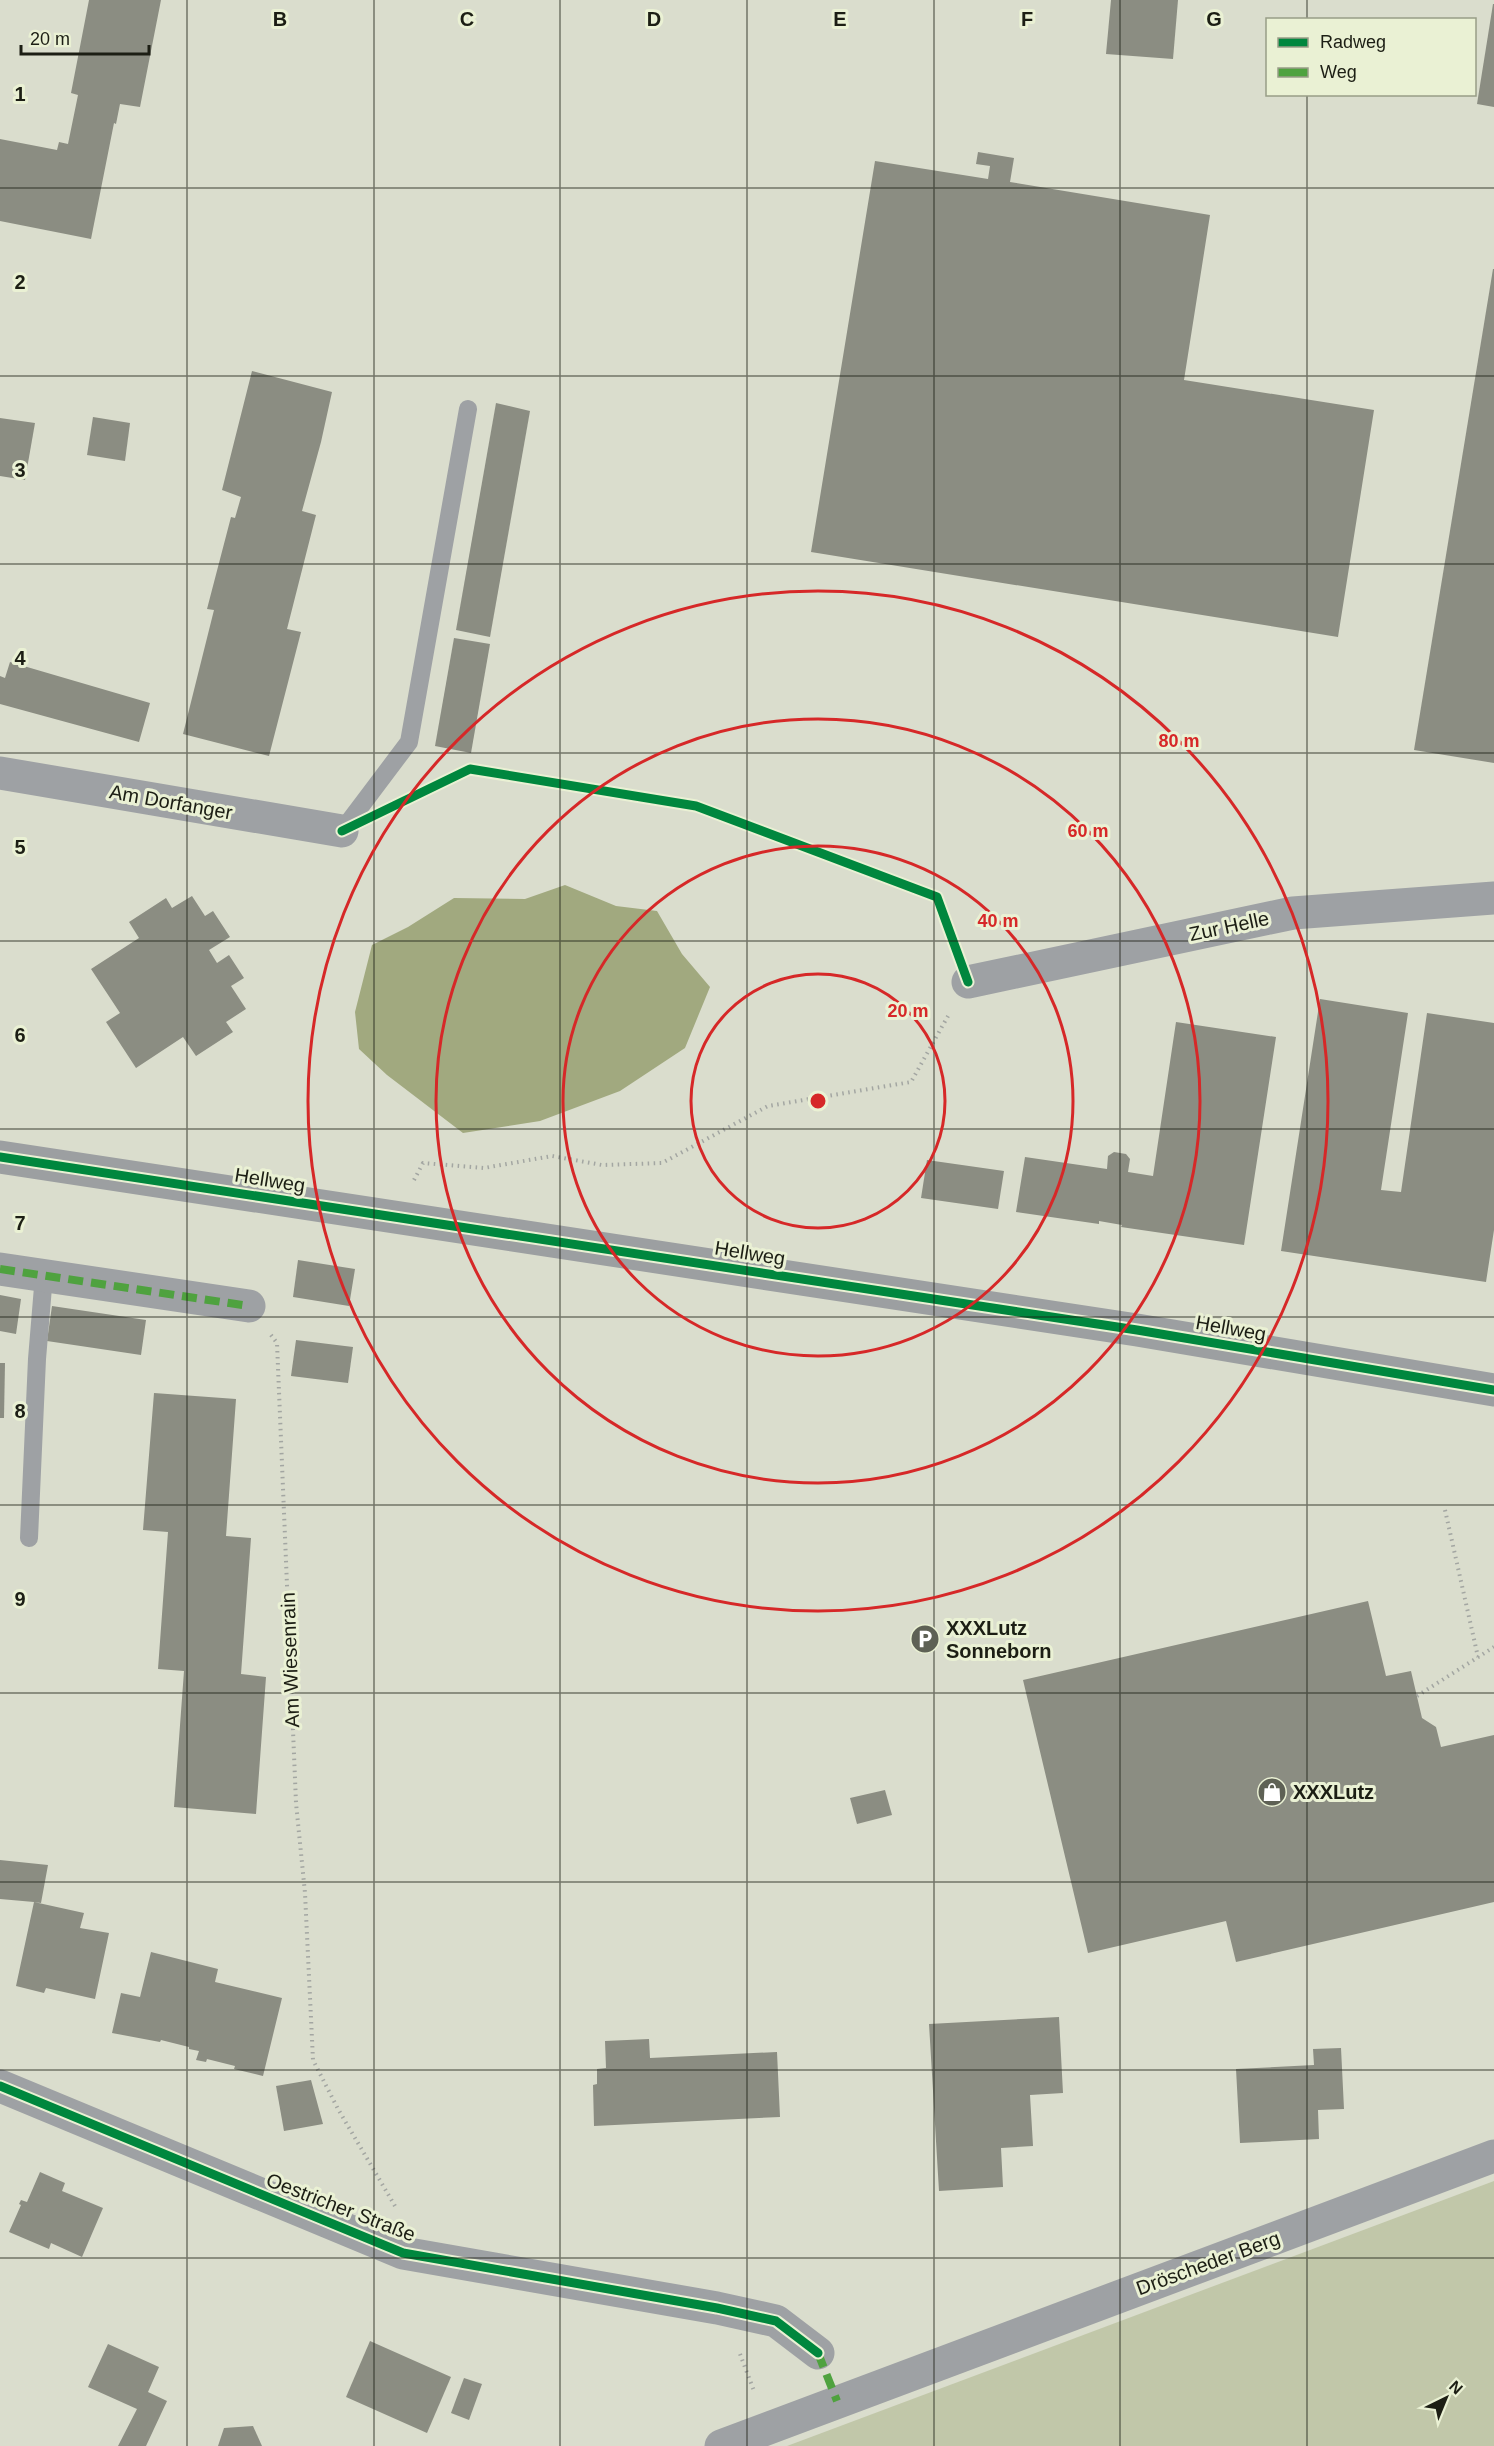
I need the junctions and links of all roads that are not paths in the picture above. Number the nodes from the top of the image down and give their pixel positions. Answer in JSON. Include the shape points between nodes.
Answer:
{"nodes":[{"id":1,"x":468,"y":410,"type":"dead end"},
{"id":2,"x":0,"y":773,"type":"edge"},
{"id":3,"x":342,"y":831,"type":"joint"},
{"id":4,"x":1494,"y":897,"type":"edge"},
{"id":5,"x":968,"y":981,"type":"road end"},
{"id":6,"x":0,"y":1156,"type":"edge"},
{"id":7,"x":0,"y":1269,"type":"edge"},
{"id":8,"x":44,"y":1275,"type":"junction"},
{"id":9,"x":249,"y":1306,"type":"road end"},
{"id":10,"x":1494,"y":1390,"type":"edge"},
{"id":11,"x":29,"y":1538,"type":"dead end"},
{"id":12,"x":0,"y":2086,"type":"edge"},
{"id":13,"x":1494,"y":2156,"type":"edge"},
{"id":14,"x":818,"y":2353,"type":"dead end"},
{"id":15,"x":721,"y":2446,"type":"edge"}],
"edges":[{"from":1,"to":3,"type":"lane","via":[[409,742]]},
{"from":2,"to":3,"type":"street","name":"Am Dorfanger"},
{"from":4,"to":5,"type":"street","name":"Zur Helle","via":[[1293,913]]},
{"from":6,"to":10,"type":"street","name":"Hellweg","via":[[1137,1330]]},
{"from":7,"to":8,"type":"street"},
{"from":8,"to":9,"type":"street"},
{"from":8,"to":11,"type":"lane"},
{"from":12,"to":14,"type":"street","name":"Oestricher Straße","via":[[403,2253],[776,2321]]},
{"from":13,"to":15,"type":"street","name":"Dröscheder Berg"}]}
